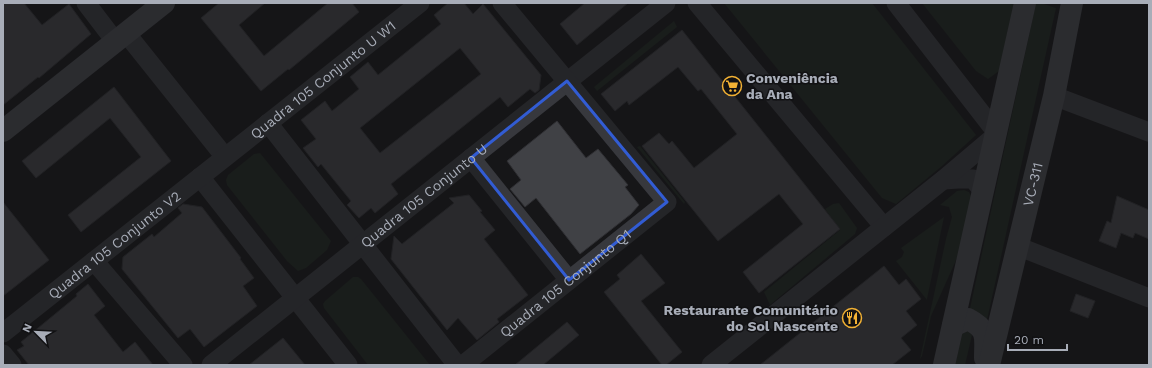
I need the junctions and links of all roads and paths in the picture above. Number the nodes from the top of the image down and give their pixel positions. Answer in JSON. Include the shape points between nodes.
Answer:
{"nodes":[{"id":1,"x":86,"y":3,"type":"edge"},
{"id":2,"x":164,"y":3,"type":"edge"},
{"id":3,"x":420,"y":3,"type":"edge"},
{"id":4,"x":502,"y":3,"type":"edge"},
{"id":5,"x":666,"y":3,"type":"edge"},
{"id":6,"x":697,"y":3,"type":"edge"},
{"id":7,"x":896,"y":3,"type":"edge"},
{"id":8,"x":1025,"y":3,"type":"edge"},
{"id":9,"x":1072,"y":3,"type":"edge"},
{"id":10,"x":121,"y":37,"type":"junction"},
{"id":11,"x":567,"y":81,"type":"junction"},
{"id":12,"x":1054,"y":96,"type":"junction"},
{"id":13,"x":268,"y":123,"type":"junction"},
{"id":14,"x":3,"y":131,"type":"edge"},
{"id":15,"x":1149,"y":132,"type":"edge"},
{"id":16,"x":996,"y":134,"type":"junction"},
{"id":17,"x":225,"y":157,"type":"junction"},
{"id":18,"x":471,"y":158,"type":"junction"},
{"id":19,"x":200,"y":177,"type":"junction"},
{"id":20,"x":945,"y":178,"type":"junction"},
{"id":21,"x":983,"y":191,"type":"junction"},
{"id":22,"x":884,"y":227,"type":"junction"},
{"id":23,"x":362,"y":244,"type":"junction"},
{"id":24,"x":1017,"y":246,"type":"junction"},
{"id":25,"x":94,"y":261,"type":"junction"},
{"id":26,"x":569,"y":280,"type":"junction"},
{"id":27,"x":961,"y":289,"type":"junction"},
{"id":28,"x":295,"y":298,"type":"junction"},
{"id":29,"x":1149,"y":298,"type":"edge"},
{"id":30,"x":953,"y":326,"type":"junction"},
{"id":31,"x":3,"y":333,"type":"edge"},
{"id":32,"x":3,"y":354,"type":"edge"},
{"id":33,"x":12,"y":365,"type":"edge"},
{"id":34,"x":183,"y":365,"type":"edge"},
{"id":35,"x":211,"y":365,"type":"edge"},
{"id":36,"x":348,"y":365,"type":"edge"},
{"id":37,"x":457,"y":365,"type":"edge"},
{"id":38,"x":463,"y":365,"type":"edge"},
{"id":39,"x":711,"y":365,"type":"edge"},
{"id":40,"x":935,"y":365,"type":"edge"},
{"id":41,"x":944,"y":365,"type":"edge"},
{"id":42,"x":985,"y":365,"type":"edge"},
{"id":43,"x":989,"y":365,"type":"edge"}],
"edges":[{"from":1,"to":10,"type":"street"},
{"from":2,"to":10,"type":"main road"},
{"from":3,"to":13,"type":"street","name":"Quadra 105 Conjunto U W1"},
{"from":4,"to":11,"type":"street"},
{"from":5,"to":11,"type":"street","name":"Quadra 105 Conjunto U"},
{"from":6,"to":22,"type":"street"},
{"from":7,"to":16,"type":"street"},
{"from":8,"to":16,"type":"main road"},
{"from":9,"to":12,"type":"main road","name":"VC-311"},
{"from":10,"to":14,"type":"main road"},
{"from":10,"to":17,"type":"street"},
{"from":11,"to":18,"type":"street","name":"Quadra 105 Conjunto U"},
{"from":11,"to":26,"type":"street","name":"Quadra 105 Conjunto Q1","via":[[667,202]]},
{"from":12,"to":15,"type":"street"},
{"from":12,"to":24,"type":"main road","name":"VC-311"},
{"from":13,"to":17,"type":"street","name":"Quadra 105 Conjunto U W1"},
{"from":13,"to":23,"type":"street","name":"Quadra 105 Conjunto U"},
{"from":16,"to":20,"type":"street"},
{"from":16,"to":21,"type":"main road"},
{"from":17,"to":19,"type":"street","name":"Quadra 105 Conjunto V2"},
{"from":18,"to":23,"type":"street","name":"Quadra 105 Conjunto U"},
{"from":18,"to":26,"type":"street"},
{"from":19,"to":25,"type":"street","name":"Quadra 105 Conjunto V2"},
{"from":19,"to":28,"type":"street"},
{"from":20,"to":21,"type":"street","via":[[973,179]]},
{"from":20,"to":22,"type":"street"},
{"from":21,"to":27,"type":"main road"},
{"from":22,"to":39,"type":"street"},
{"from":23,"to":28,"type":"street"},
{"from":23,"to":37,"type":"street"},
{"from":24,"to":29,"type":"street"},
{"from":24,"to":43,"type":"main road","name":"VC-311"},
{"from":25,"to":31,"type":"street","name":"Quadra 105 Conjunto V2"},
{"from":25,"to":34,"type":"street"},
{"from":26,"to":38,"type":"street","name":"Quadra 105 Conjunto Q1"},
{"from":27,"to":30,"type":"main road"},
{"from":27,"to":40,"type":"street"},
{"from":28,"to":35,"type":"street"},
{"from":28,"to":36,"type":"street"},
{"from":30,"to":41,"type":"main road"},
{"from":30,"to":42,"type":"main road","via":[[968,319],[978,324],[985,334]]},
{"from":32,"to":33,"type":"street"}]}
